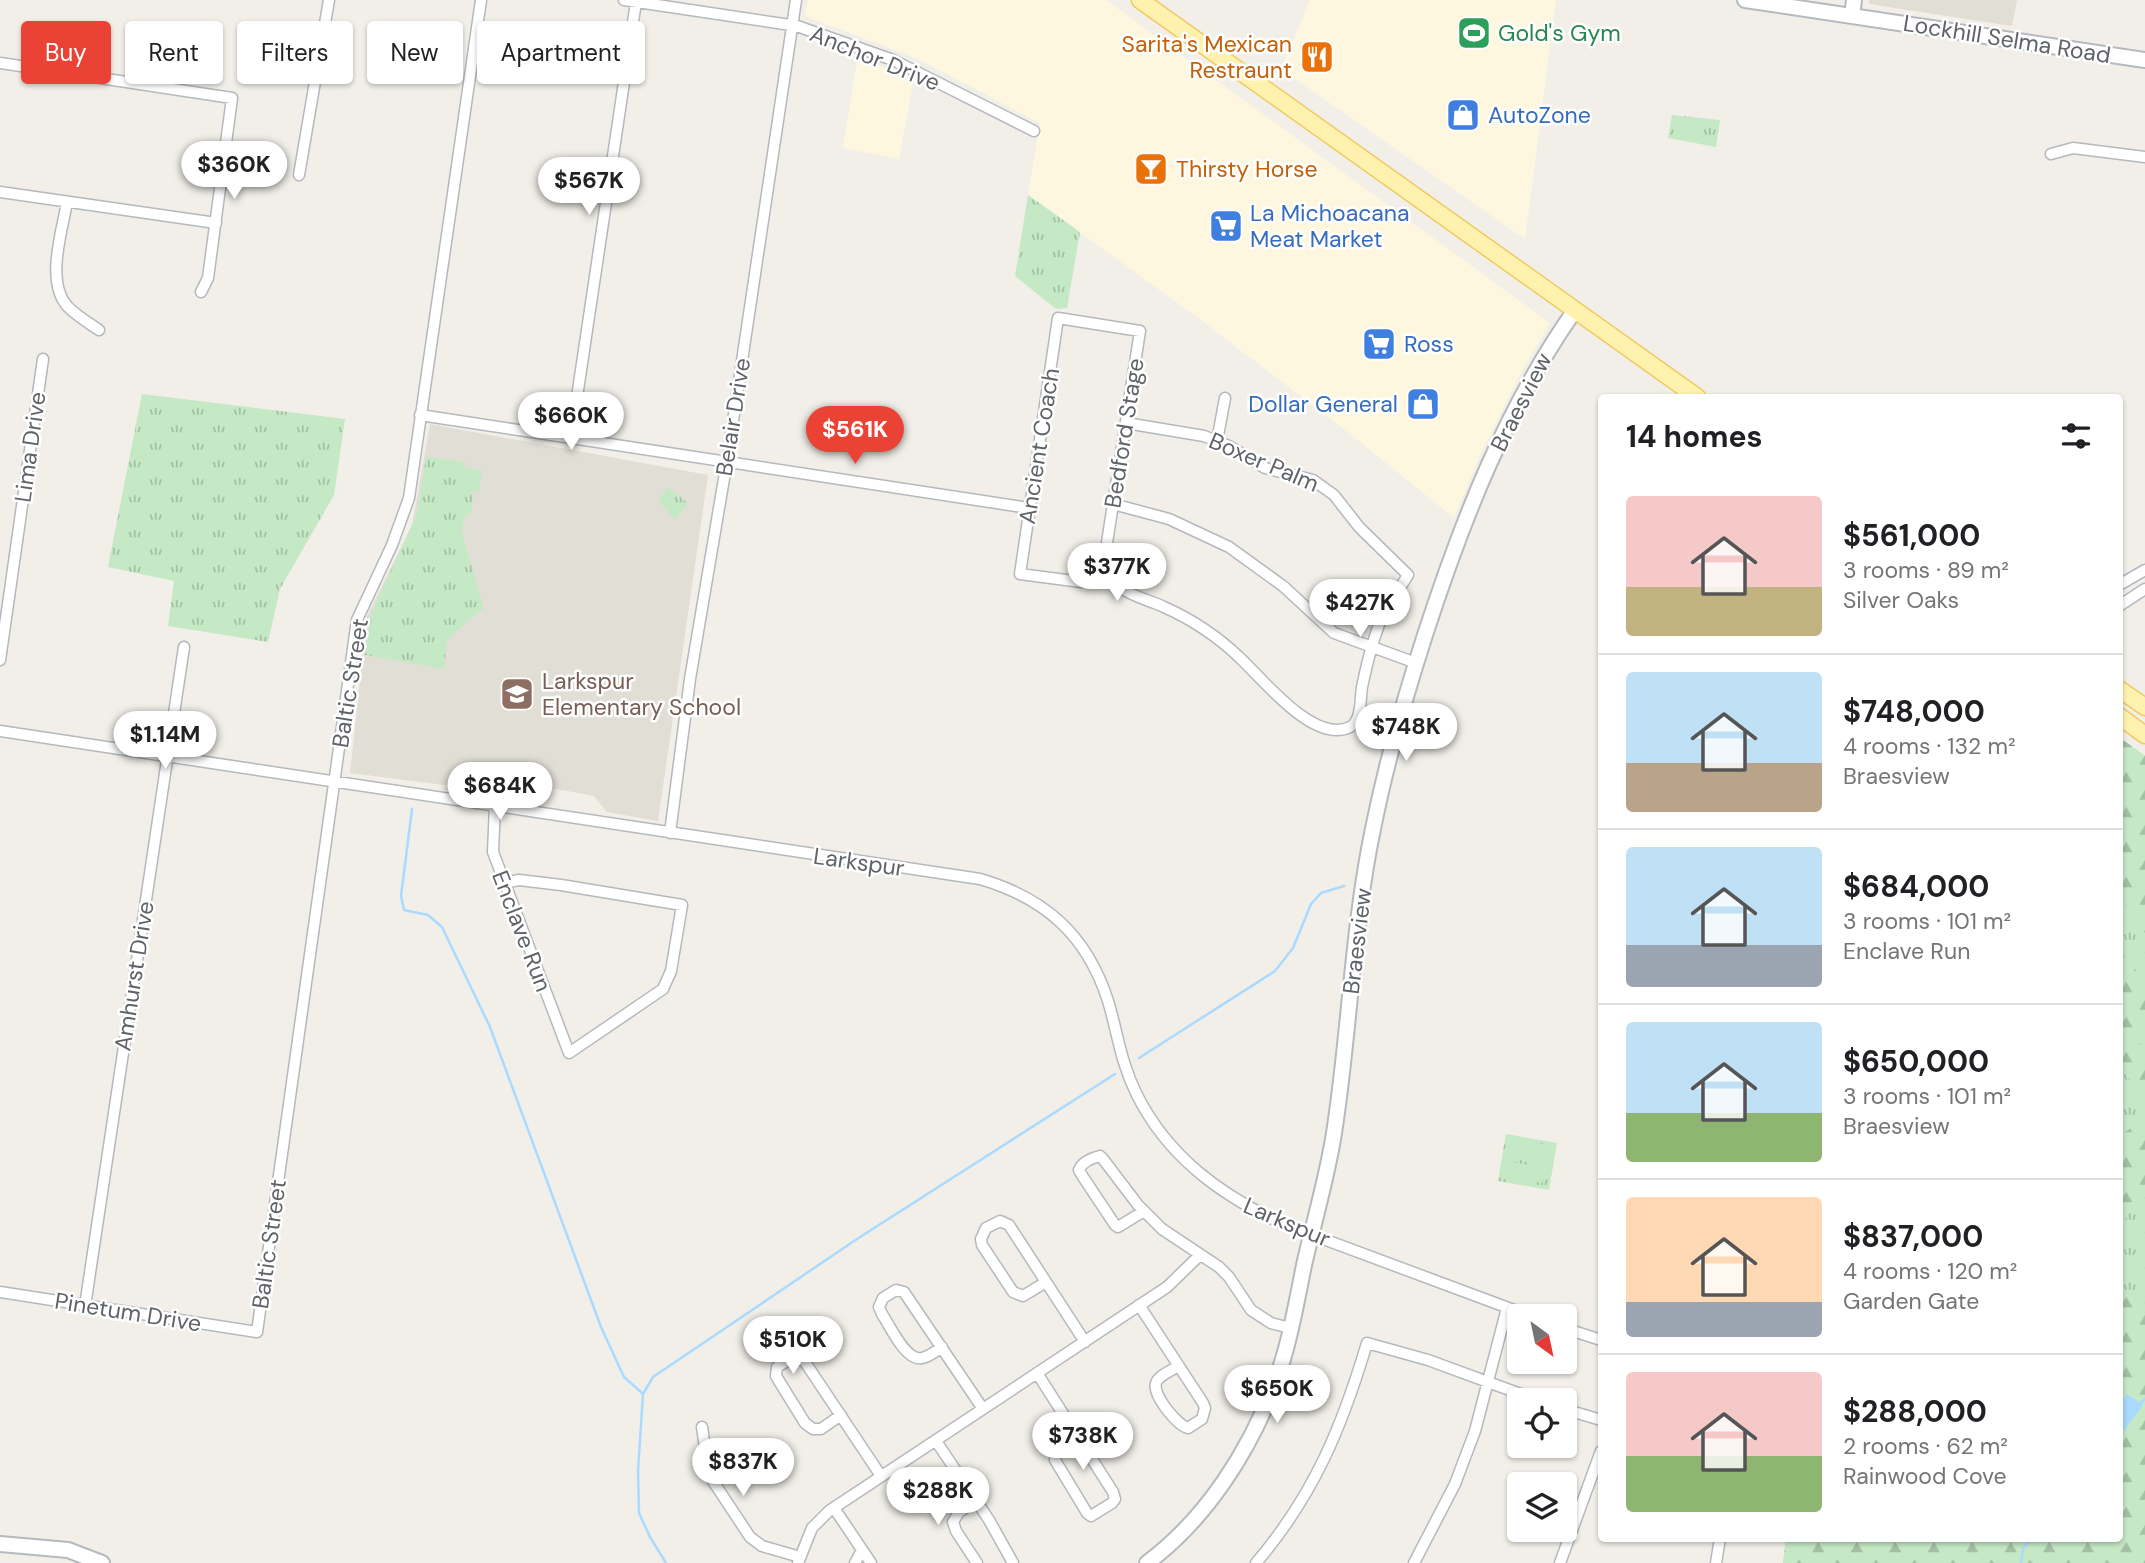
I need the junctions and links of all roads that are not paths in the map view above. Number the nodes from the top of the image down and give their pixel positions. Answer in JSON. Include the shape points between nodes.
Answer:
{"nodes":[{"id":1,"x":329,"y":0,"type":"edge"},
{"id":2,"x":481,"y":0,"type":"edge"},
{"id":3,"x":624,"y":0,"type":"edge"},
{"id":4,"x":796,"y":0,"type":"edge"},
{"id":5,"x":1745,"y":0,"type":"edge"},
{"id":6,"x":1854,"y":0,"type":"edge"},
{"id":7,"x":636,"y":2,"type":"junction"},
{"id":8,"x":1145,"y":2,"type":"edge"},
{"id":9,"x":1852,"y":16,"type":"junction"},
{"id":10,"x":792,"y":25,"type":"junction"},
{"id":11,"x":2145,"y":60,"type":"edge"},
{"id":12,"x":0,"y":63,"type":"edge"},
{"id":13,"x":1034,"y":131,"type":"dead end"},
{"id":14,"x":2051,"y":154,"type":"dead end"},
{"id":15,"x":2145,"y":157,"type":"edge"},
{"id":16,"x":299,"y":175,"type":"dead end"},
{"id":17,"x":0,"y":192,"type":"edge"},
{"id":18,"x":67,"y":202,"type":"junction"},
{"id":19,"x":216,"y":223,"type":"junction"},
{"id":20,"x":201,"y":292,"type":"dead end"},
{"id":21,"x":1575,"y":310,"type":"junction"},
{"id":22,"x":99,"y":330,"type":"dead end"},
{"id":23,"x":1140,"y":331,"type":"joint"},
{"id":24,"x":43,"y":359,"type":"dead end"},
{"id":25,"x":1693,"y":394,"type":"edge"},
{"id":26,"x":1225,"y":398,"type":"dead end"},
{"id":27,"x":420,"y":415,"type":"junction"},
{"id":28,"x":1126,"y":423,"type":"junction"},
{"id":29,"x":571,"y":437,"type":"junction"},
{"id":30,"x":1217,"y":441,"type":"junction"},
{"id":31,"x":727,"y":461,"type":"junction"},
{"id":32,"x":1113,"y":504,"type":"junction"},
{"id":33,"x":1029,"y":508,"type":"junction"},
{"id":34,"x":2145,"y":570,"type":"edge"},
{"id":35,"x":1109,"y":573,"type":"junction"},
{"id":36,"x":2135,"y":576,"type":"junction"},
{"id":37,"x":2123,"y":583,"type":"edge"},
{"id":38,"x":2144,"y":589,"type":"edge"},
{"id":39,"x":2123,"y":603,"type":"edge"},
{"id":40,"x":1373,"y":646,"type":"junction"},
{"id":41,"x":184,"y":647,"type":"dead end"},
{"id":42,"x":0,"y":660,"type":"edge"},
{"id":43,"x":1416,"y":663,"type":"junction"},
{"id":44,"x":2123,"y":692,"type":"edge"},
{"id":45,"x":2145,"y":707,"type":"edge"},
{"id":46,"x":2123,"y":719,"type":"edge"},
{"id":47,"x":0,"y":730,"type":"edge"},
{"id":48,"x":2145,"y":735,"type":"edge"},
{"id":49,"x":167,"y":756,"type":"junction"},
{"id":50,"x":335,"y":782,"type":"junction"},
{"id":51,"x":495,"y":806,"type":"junction"},
{"id":52,"x":670,"y":834,"type":"junction"},
{"id":53,"x":503,"y":883,"type":"junction"},
{"id":54,"x":1144,"y":1211,"type":"junction"},
{"id":55,"x":1311,"y":1234,"type":"junction"},
{"id":56,"x":1200,"y":1255,"type":"junction"},
{"id":57,"x":1046,"y":1282,"type":"junction"},
{"id":58,"x":0,"y":1292,"type":"edge"},
{"id":59,"x":1139,"y":1305,"type":"junction"},
{"id":60,"x":85,"y":1306,"type":"junction"},
{"id":61,"x":1507,"y":1308,"type":"joint"},
{"id":62,"x":1290,"y":1328,"type":"junction"},
{"id":63,"x":257,"y":1332,"type":"joint"},
{"id":64,"x":1577,"y":1332,"type":"edge"},
{"id":65,"x":1598,"y":1339,"type":"edge"},
{"id":66,"x":1085,"y":1342,"type":"junction"},
{"id":67,"x":942,"y":1347,"type":"junction"},
{"id":68,"x":1179,"y":1366,"type":"junction"},
{"id":69,"x":1037,"y":1373,"type":"junction"},
{"id":70,"x":1487,"y":1382,"type":"junction"},
{"id":71,"x":1507,"y":1389,"type":"edge"},
{"id":72,"x":983,"y":1409,"type":"junction"},
{"id":73,"x":1577,"y":1413,"type":"edge"},
{"id":74,"x":841,"y":1415,"type":"junction"},
{"id":75,"x":1598,"y":1419,"type":"edge"},
{"id":76,"x":702,"y":1427,"type":"dead end"},
{"id":77,"x":1078,"y":1436,"type":"junction"},
{"id":78,"x":936,"y":1441,"type":"junction"},
{"id":79,"x":1598,"y":1461,"type":"edge"},
{"id":80,"x":881,"y":1476,"type":"junction"},
{"id":81,"x":976,"y":1501,"type":"junction"},
{"id":82,"x":834,"y":1508,"type":"junction"},
{"id":83,"x":1719,"y":1542,"type":"edge"},
{"id":84,"x":0,"y":1544,"type":"edge"},
{"id":85,"x":862,"y":1550,"type":"junction"},
{"id":86,"x":799,"y":1560,"type":"edge"},
{"id":87,"x":102,"y":1563,"type":"edge"},
{"id":88,"x":855,"y":1563,"type":"edge"},
{"id":89,"x":871,"y":1563,"type":"edge"},
{"id":90,"x":977,"y":1563,"type":"edge"},
{"id":91,"x":1013,"y":1563,"type":"edge"},
{"id":92,"x":1147,"y":1563,"type":"edge"},
{"id":93,"x":1256,"y":1563,"type":"edge"},
{"id":94,"x":1414,"y":1563,"type":"edge"},
{"id":95,"x":1560,"y":1563,"type":"edge"},
{"id":96,"x":1716,"y":1563,"type":"edge"}],
"edges":[{"from":1,"to":16,"type":"street"},
{"from":2,"to":27,"type":"street","name":"Baltic Street"},
{"from":3,"to":7,"type":"street","name":"Anchor Drive"},
{"from":4,"to":10,"type":"street","name":"Belair Drive"},
{"from":5,"to":9,"type":"street","name":"Lockhill Selma Road"},
{"from":6,"to":9,"type":"street"},
{"from":7,"to":10,"type":"street","name":"Anchor Drive"},
{"from":7,"to":29,"type":"street"},
{"from":8,"to":21,"type":"main road"},
{"from":9,"to":11,"type":"street","name":"Lockhill Selma Road"},
{"from":10,"to":13,"type":"street","name":"Anchor Drive","via":[[892,60]]},
{"from":10,"to":31,"type":"street","name":"Belair Drive"},
{"from":12,"to":19,"type":"street","via":[[232,99]]},
{"from":14,"to":15,"type":"street","via":[[2073,148]]},
{"from":17,"to":18,"type":"street"},
{"from":18,"to":19,"type":"street"},
{"from":18,"to":22,"type":"street","via":[[55,278],[59,294]]},
{"from":19,"to":20,"type":"street","via":[[208,278]]},
{"from":21,"to":25,"type":"main road"},
{"from":21,"to":43,"type":"street","name":"Braesview","via":[[1530,380],[1493,456],[1459,536]]},
{"from":23,"to":28,"type":"street","name":"Bedford Stage"},
{"from":23,"to":33,"type":"street","name":"Ancient Coach","via":[[1058,318]]},
{"from":24,"to":42,"type":"street","name":"Lima Drive"},
{"from":26,"to":30,"type":"street"},
{"from":27,"to":29,"type":"street"},
{"from":27,"to":50,"type":"street","name":"Baltic Street","via":[[409,498],[357,620]]},
{"from":28,"to":30,"type":"street","name":"Boxer Palm","via":[[1186,431]]},
{"from":28,"to":32,"type":"street","name":"Bedford Stage"},
{"from":29,"to":31,"type":"street"},
{"from":30,"to":40,"type":"street","name":"Boxer Palm","via":[[1265,468],[1300,475],[1325,487],[1408,575],[1386,609]]},
{"from":31,"to":33,"type":"street"},
{"from":31,"to":52,"type":"street","name":"Belair Drive"},
{"from":32,"to":35,"type":"street","name":"Bedford Stage","via":[[1106,549]]},
{"from":32,"to":40,"type":"street","via":[[1169,519],[1229,547],[1283,586],[1329,630]]},
{"from":33,"to":35,"type":"street","name":"Ancient Coach","via":[[1020,573],[1081,582]]},
{"from":34,"to":36,"type":"street"},
{"from":35,"to":40,"type":"street","via":[[1131,594],[1209,633],[1284,704],[1339,730],[1352,726],[1358,717]]},
{"from":36,"to":37,"type":"street"},
{"from":36,"to":38,"type":"street"},
{"from":38,"to":39,"type":"street"},
{"from":40,"to":43,"type":"street"},
{"from":41,"to":49,"type":"street","name":"Amhurst Drive"},
{"from":43,"to":55,"type":"street","name":"Braesview","via":[[1373,828],[1334,1133]]},
{"from":44,"to":45,"type":"main road"},
{"from":46,"to":48,"type":"main road"},
{"from":47,"to":49,"type":"street","name":"Larkspur"},
{"from":49,"to":50,"type":"street","name":"Larkspur"},
{"from":49,"to":60,"type":"street","name":"Amhurst Drive"},
{"from":50,"to":51,"type":"street","name":"Larkspur"},
{"from":50,"to":63,"type":"street","name":"Baltic Street"},
{"from":51,"to":52,"type":"street","name":"Larkspur"},
{"from":51,"to":53,"type":"street","name":"Enclave Run","via":[[493,852]]},
{"from":52,"to":55,"type":"street","name":"Larkspur","via":[[979,879],[1030,899],[1071,934],[1092,964],[1109,1003],[1126,1070],[1166,1140],[1227,1195]]},
{"from":53,"to":53,"type":"street","name":"Enclave Run","via":[[569,1053],[663,989],[671,971],[682,905],[561,885],[519,880]]},
{"from":54,"to":54,"type":"street","via":[[1100,1156],[1080,1167],[1115,1225]]},
{"from":54,"to":56,"type":"street"},
{"from":55,"to":61,"type":"street","name":"Larkspur"},
{"from":55,"to":62,"type":"street","name":"Braesview"},
{"from":56,"to":59,"type":"street","via":[[1167,1287]]},
{"from":56,"to":62,"type":"street","via":[[1229,1277],[1256,1315]]},
{"from":57,"to":57,"type":"street","via":[[1009,1225],[1000,1221],[986,1228],[982,1245],[1013,1292],[1023,1296]]},
{"from":57,"to":66,"type":"street"},
{"from":58,"to":60,"type":"street","name":"Pinetum Drive"},
{"from":59,"to":66,"type":"street"},
{"from":59,"to":68,"type":"street"},
{"from":60,"to":63,"type":"street","name":"Pinetum Drive"},
{"from":61,"to":70,"type":"street"},
{"from":62,"to":92,"type":"street","name":"Braesview","via":[[1276,1381],[1240,1457],[1189,1525]]},
{"from":64,"to":65,"type":"street"},
{"from":66,"to":69,"type":"street"},
{"from":67,"to":67,"type":"street","via":[[904,1292],[895,1290],[883,1298],[879,1307],[910,1356],[919,1359]]},
{"from":67,"to":72,"type":"street"},
{"from":68,"to":68,"type":"street","via":[[1205,1408],[1202,1419],[1188,1428],[1178,1423],[1156,1390],[1159,1378]]},
{"from":69,"to":72,"type":"street"},
{"from":69,"to":77,"type":"street"},
{"from":70,"to":71,"type":"street"},
{"from":70,"to":93,"type":"street","via":[[1367,1343],[1333,1443],[1309,1489]]},
{"from":70,"to":94,"type":"street","via":[[1455,1484]]},
{"from":72,"to":78,"type":"street"},
{"from":73,"to":75,"type":"street"},
{"from":74,"to":74,"type":"street","via":[[821,1429],[805,1423],[776,1376],[778,1367],[792,1357],[800,1358]]},
{"from":74,"to":80,"type":"street"},
{"from":76,"to":86,"type":"street","via":[[709,1475],[750,1537]]},
{"from":77,"to":77,"type":"street","via":[[1114,1492],[1112,1503],[1095,1515],[1087,1513],[1055,1460],[1056,1450]]},
{"from":78,"to":80,"type":"street"},
{"from":78,"to":81,"type":"street"},
{"from":79,"to":95,"type":"street"},
{"from":80,"to":82,"type":"street"},
{"from":81,"to":90,"type":"street","via":[[958,1512],[953,1522]]},
{"from":81,"to":91,"type":"street"},
{"from":82,"to":85,"type":"street"},
{"from":82,"to":86,"type":"street","via":[[812,1528]]},
{"from":83,"to":96,"type":"street"},
{"from":84,"to":87,"type":"street","via":[[68,1550]]},
{"from":85,"to":88,"type":"street"},
{"from":85,"to":89,"type":"street"}]}
